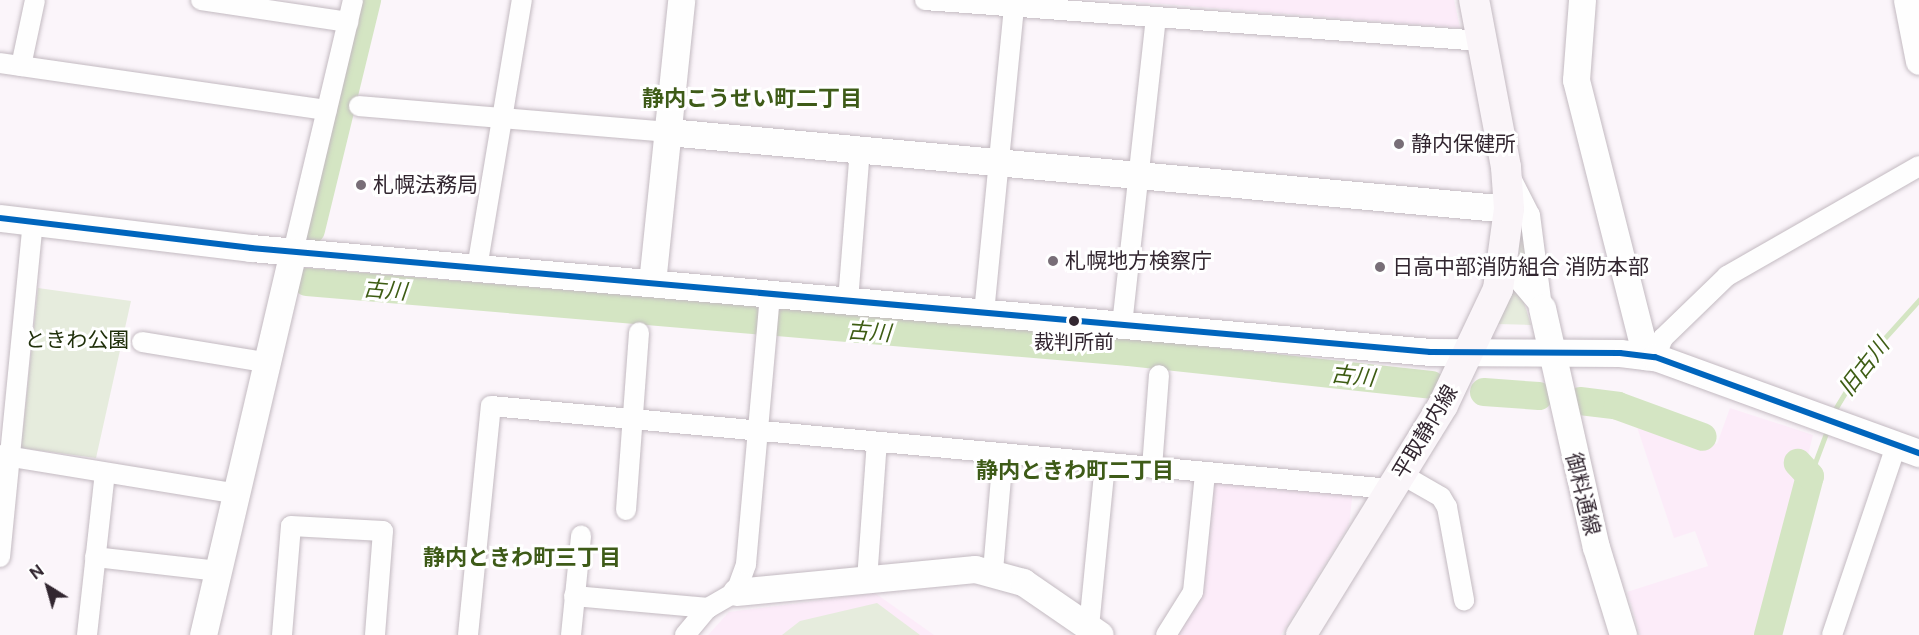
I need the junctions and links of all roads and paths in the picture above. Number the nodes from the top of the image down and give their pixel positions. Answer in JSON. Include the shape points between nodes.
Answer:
{"nodes":[{"id":1,"x":35,"y":0,"type":"edge"},
{"id":2,"x":201,"y":0,"type":"edge"},
{"id":3,"x":353,"y":0,"type":"edge"},
{"id":4,"x":522,"y":0,"type":"edge"},
{"id":5,"x":681,"y":0,"type":"edge"},
{"id":6,"x":925,"y":0,"type":"edge"},
{"id":7,"x":1474,"y":0,"type":"edge"},
{"id":8,"x":1582,"y":0,"type":"edge"},
{"id":9,"x":1906,"y":0,"type":"edge"},
{"id":10,"x":1014,"y":8,"type":"junction"},
{"id":11,"x":1156,"y":19,"type":"junction"},
{"id":12,"x":348,"y":22,"type":"junction"},
{"id":13,"x":1482,"y":41,"type":"junction"},
{"id":14,"x":1919,"y":61,"type":"edge"},
{"id":15,"x":0,"y":63,"type":"edge"},
{"id":16,"x":21,"y":66,"type":"junction"},
{"id":17,"x":359,"y":106,"type":"dead end"},
{"id":18,"x":327,"y":110,"type":"junction"},
{"id":19,"x":501,"y":117,"type":"junction"},
{"id":20,"x":668,"y":132,"type":"junction"},
{"id":21,"x":860,"y":148,"type":"junction"},
{"id":22,"x":999,"y":162,"type":"junction"},
{"id":23,"x":1919,"y":166,"type":"edge"},
{"id":24,"x":1506,"y":167,"type":"junction"},
{"id":25,"x":1140,"y":174,"type":"junction"},
{"id":26,"x":1509,"y":209,"type":"junction"},
{"id":27,"x":0,"y":218,"type":"edge"},
{"id":28,"x":33,"y":222,"type":"junction"},
{"id":29,"x":293,"y":252,"type":"junction"},
{"id":30,"x":1504,"y":263,"type":"junction"},
{"id":31,"x":477,"y":268,"type":"junction"},
{"id":32,"x":652,"y":283,"type":"junction"},
{"id":33,"x":848,"y":301,"type":"junction"},
{"id":34,"x":1542,"y":308,"type":"junction"},
{"id":35,"x":768,"y":313,"type":"junction"},
{"id":36,"x":984,"y":313,"type":"junction"},
{"id":37,"x":1122,"y":325,"type":"junction"},
{"id":38,"x":639,"y":332,"type":"dead end"},
{"id":39,"x":142,"y":342,"type":"dead end"},
{"id":40,"x":1549,"y":351,"type":"junction"},
{"id":41,"x":1472,"y":353,"type":"junction"},
{"id":42,"x":1650,"y":357,"type":"junction"},
{"id":43,"x":270,"y":363,"type":"junction"},
{"id":44,"x":1159,"y":375,"type":"dead end"},
{"id":45,"x":633,"y":418,"type":"junction"},
{"id":46,"x":757,"y":431,"type":"junction"},
{"id":47,"x":877,"y":442,"type":"junction"},
{"id":48,"x":1908,"y":449,"type":"edge"},
{"id":49,"x":1003,"y":454,"type":"junction"},
{"id":50,"x":6,"y":456,"type":"edge"},
{"id":51,"x":1105,"y":464,"type":"junction"},
{"id":52,"x":1152,"y":468,"type":"junction"},
{"id":53,"x":1205,"y":472,"type":"junction"},
{"id":54,"x":105,"y":473,"type":"junction"},
{"id":55,"x":1396,"y":482,"type":"junction"},
{"id":56,"x":237,"y":494,"type":"junction"},
{"id":57,"x":627,"y":510,"type":"dead end"},
{"id":58,"x":581,"y":536,"type":"dead end"},
{"id":59,"x":0,"y":557,"type":"edge"},
{"id":60,"x":95,"y":557,"type":"junction"},
{"id":61,"x":218,"y":571,"type":"junction"},
{"id":62,"x":993,"y":571,"type":"junction"},
{"id":63,"x":867,"y":580,"type":"junction"},
{"id":64,"x":736,"y":592,"type":"junction"},
{"id":65,"x":574,"y":596,"type":"junction"},
{"id":66,"x":1464,"y":600,"type":"dead end"},
{"id":67,"x":708,"y":608,"type":"junction"},
{"id":68,"x":1095,"y":631,"type":"edge"},
{"id":69,"x":87,"y":635,"type":"edge"},
{"id":70,"x":202,"y":635,"type":"edge"},
{"id":71,"x":282,"y":635,"type":"edge"},
{"id":72,"x":375,"y":635,"type":"edge"},
{"id":73,"x":468,"y":635,"type":"edge"},
{"id":74,"x":570,"y":635,"type":"edge"},
{"id":75,"x":685,"y":635,"type":"edge"},
{"id":76,"x":1166,"y":635,"type":"edge"},
{"id":77,"x":1301,"y":635,"type":"edge"},
{"id":78,"x":1623,"y":635,"type":"edge"},
{"id":79,"x":1832,"y":635,"type":"edge"}],
"edges":[{"from":1,"to":16,"type":"street"},
{"from":2,"to":12,"type":"street"},
{"from":3,"to":12,"type":"street"},
{"from":4,"to":19,"type":"street"},
{"from":5,"to":20,"type":"street"},
{"from":6,"to":10,"type":"street"},
{"from":7,"to":13,"type":"main road","name":"平取静内線"},
{"from":8,"to":42,"type":"street","via":[[1576,80]]},
{"from":9,"to":14,"type":"street"},
{"from":10,"to":11,"type":"street"},
{"from":10,"to":22,"type":"street"},
{"from":11,"to":13,"type":"street"},
{"from":11,"to":25,"type":"street"},
{"from":12,"to":18,"type":"street"},
{"from":13,"to":24,"type":"main road","name":"平取静内線"},
{"from":15,"to":16,"type":"street"},
{"from":16,"to":18,"type":"street"},
{"from":17,"to":19,"type":"street"},
{"from":18,"to":29,"type":"street"},
{"from":19,"to":20,"type":"street"},
{"from":19,"to":31,"type":"street"},
{"from":20,"to":21,"type":"street"},
{"from":20,"to":32,"type":"street"},
{"from":21,"to":22,"type":"street"},
{"from":21,"to":33,"type":"street"},
{"from":22,"to":25,"type":"street"},
{"from":22,"to":36,"type":"street"},
{"from":23,"to":42,"type":"street","via":[[1727,276],[1663,338]]},
{"from":24,"to":26,"type":"main road","name":"平取静内線"},
{"from":24,"to":34,"type":"street","via":[[1530,215]]},
{"from":25,"to":26,"type":"street"},
{"from":25,"to":37,"type":"street"},
{"from":26,"to":30,"type":"main road","name":"平取静内線"},
{"from":27,"to":28,"type":"street"},
{"from":28,"to":29,"type":"street"},
{"from":28,"to":50,"type":"street"},
{"from":29,"to":31,"type":"street"},
{"from":29,"to":43,"type":"street"},
{"from":30,"to":34,"type":"street"},
{"from":30,"to":41,"type":"main road","name":"平取静内線"},
{"from":31,"to":32,"type":"street"},
{"from":32,"to":35,"type":"street"},
{"from":33,"to":35,"type":"street"},
{"from":33,"to":36,"type":"street"},
{"from":34,"to":40,"type":"street","name":"御料通線"},
{"from":35,"to":46,"type":"street"},
{"from":36,"to":37,"type":"street"},
{"from":37,"to":41,"type":"street"},
{"from":38,"to":45,"type":"street"},
{"from":39,"to":43,"type":"street"},
{"from":40,"to":41,"type":"street"},
{"from":40,"to":42,"type":"street"},
{"from":40,"to":78,"type":"street","name":"御料通線","via":[[1596,547]]},
{"from":41,"to":55,"type":"main road","name":"平取静内線"},
{"from":42,"to":48,"type":"street"},
{"from":43,"to":56,"type":"street"},
{"from":44,"to":52,"type":"street"},
{"from":45,"to":46,"type":"street"},
{"from":45,"to":57,"type":"street"},
{"from":45,"to":73,"type":"street","via":[[491,405]]},
{"from":46,"to":47,"type":"street"},
{"from":46,"to":64,"type":"street","via":[[746,564]]},
{"from":47,"to":49,"type":"street"},
{"from":47,"to":63,"type":"street"},
{"from":48,"to":79,"type":"street"},
{"from":49,"to":51,"type":"street"},
{"from":49,"to":62,"type":"street"},
{"from":50,"to":54,"type":"street"},
{"from":50,"to":59,"type":"street"},
{"from":51,"to":52,"type":"street"},
{"from":51,"to":68,"type":"street"},
{"from":52,"to":53,"type":"street"},
{"from":53,"to":55,"type":"street"},
{"from":53,"to":76,"type":"street","via":[[1193,592]]},
{"from":54,"to":56,"type":"street"},
{"from":54,"to":60,"type":"street"},
{"from":55,"to":66,"type":"street","via":[[1441,497],[1447,507]]},
{"from":55,"to":77,"type":"main road","name":"平取静内線"},
{"from":56,"to":61,"type":"street"},
{"from":58,"to":65,"type":"street"},
{"from":60,"to":61,"type":"street"},
{"from":60,"to":69,"type":"street"},
{"from":61,"to":70,"type":"street"},
{"from":62,"to":63,"type":"street","via":[[951,570]]},
{"from":62,"to":68,"type":"street","via":[[1023,582]]},
{"from":63,"to":64,"type":"street"},
{"from":64,"to":67,"type":"street"},
{"from":65,"to":67,"type":"street"},
{"from":65,"to":74,"type":"street"},
{"from":67,"to":75,"type":"street"},
{"from":71,"to":72,"type":"street","via":[[291,526],[382,531]]}]}
